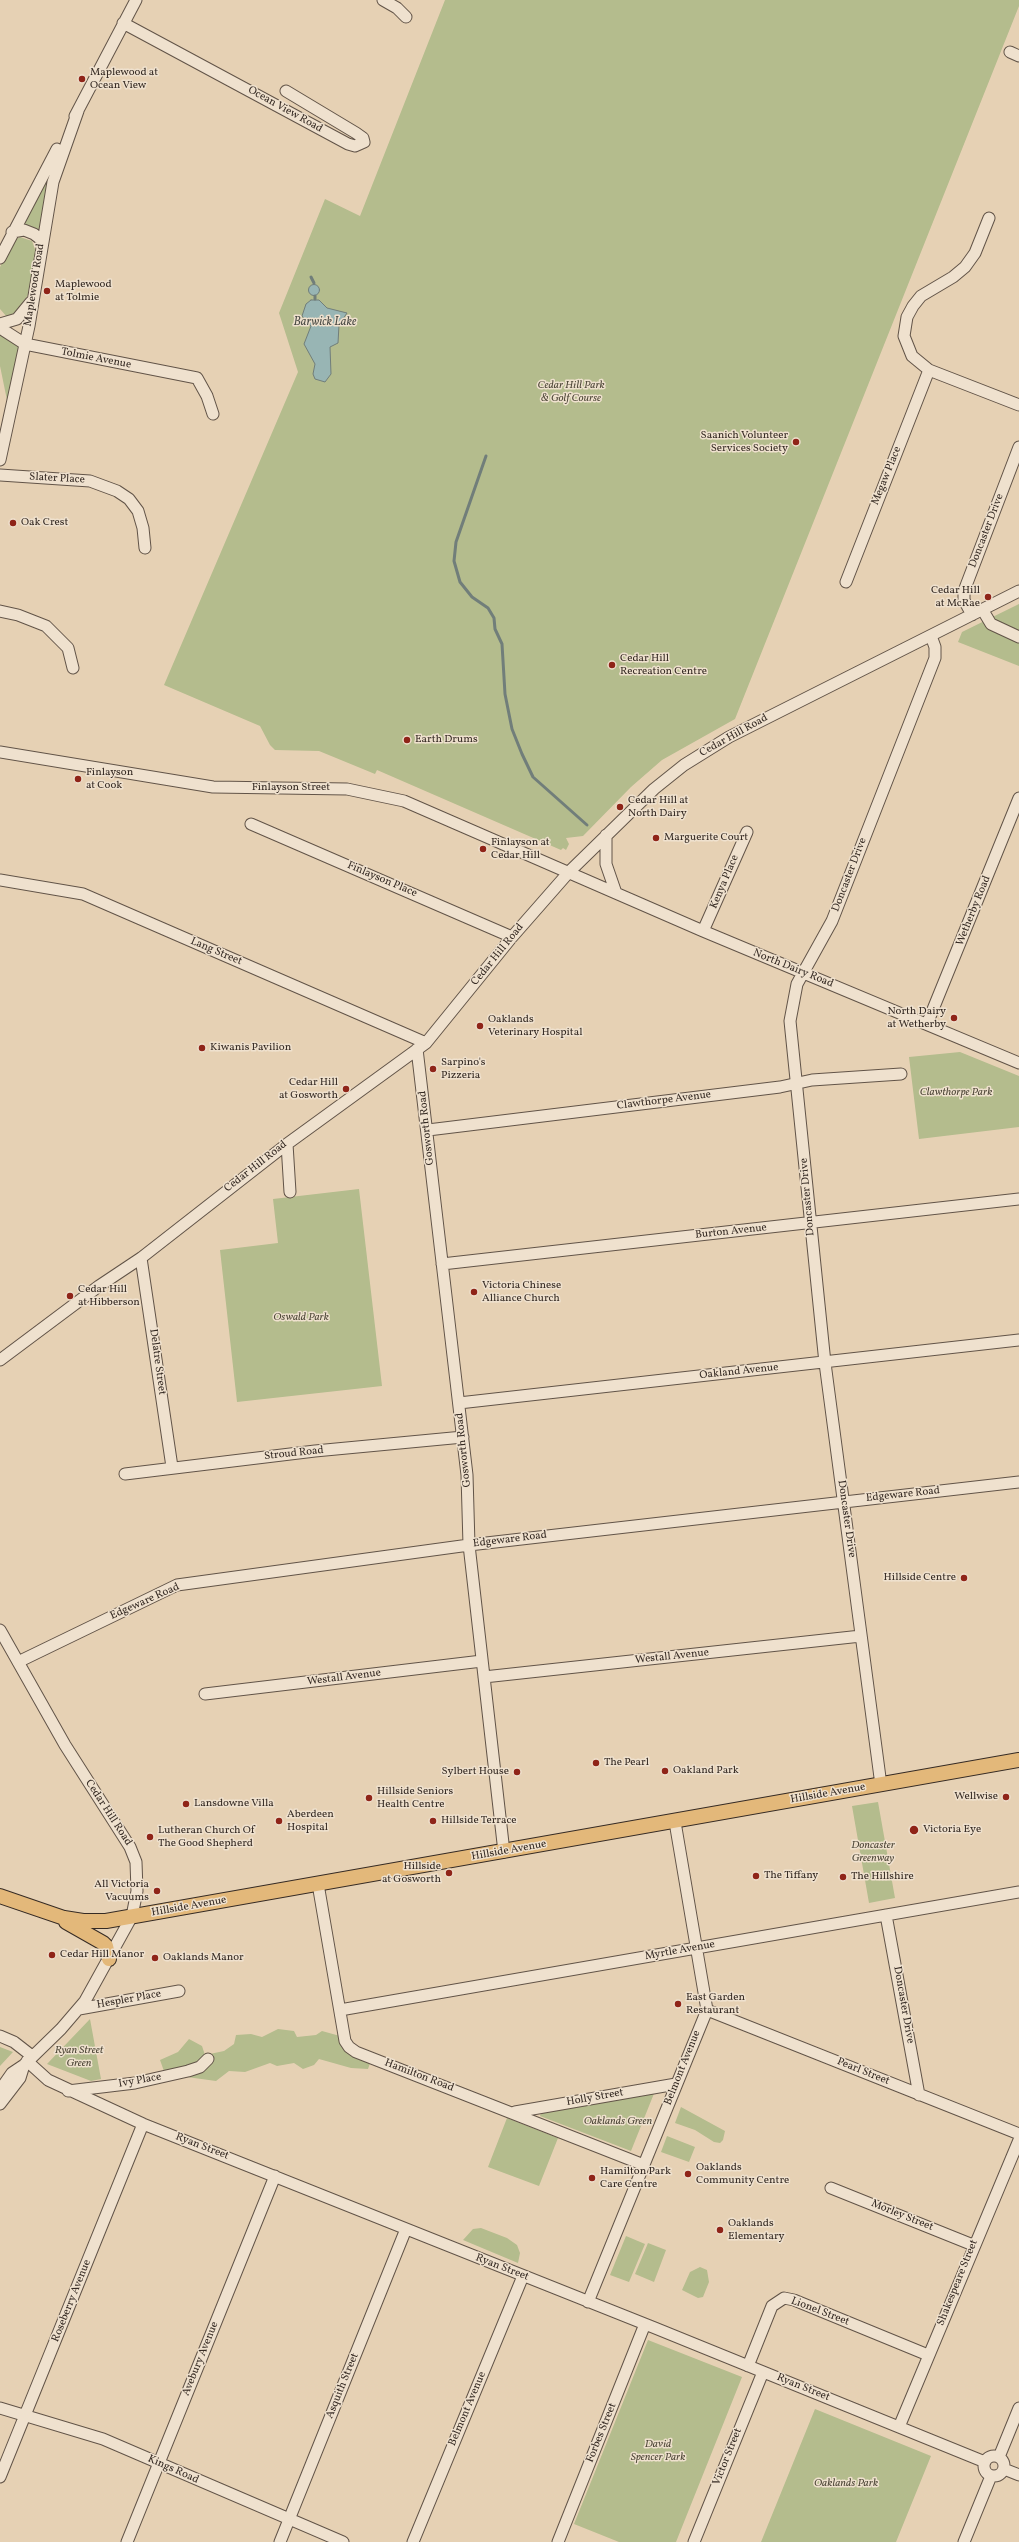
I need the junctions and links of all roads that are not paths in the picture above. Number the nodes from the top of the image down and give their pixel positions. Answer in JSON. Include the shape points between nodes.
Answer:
{"nodes":[{"id":1,"x":136,"y":0,"type":"edge"},
{"id":2,"x":383,"y":0,"type":"edge"},
{"id":3,"x":406,"y":17,"type":"dead end"},
{"id":4,"x":123,"y":23,"type":"junction"},
{"id":5,"x":286,"y":91,"type":"dead end"},
{"id":6,"x":78,"y":111,"type":"junction"},
{"id":7,"x":989,"y":218,"type":"dead end"},
{"id":8,"x":12,"y":232,"type":"junction"},
{"id":9,"x":43,"y":241,"type":"junction"},
{"id":10,"x":0,"y":258,"type":"edge"},
{"id":11,"x":34,"y":296,"type":"junction"},
{"id":12,"x":0,"y":324,"type":"edge"},
{"id":13,"x":29,"y":326,"type":"junction"},
{"id":14,"x":0,"y":328,"type":"edge"},
{"id":15,"x":25,"y":344,"type":"junction"},
{"id":16,"x":50,"y":350,"type":"junction"},
{"id":17,"x":929,"y":370,"type":"junction"},
{"id":18,"x":1019,"y":405,"type":"edge"},
{"id":19,"x":213,"y":414,"type":"dead end"},
{"id":20,"x":1019,"y":447,"type":"edge"},
{"id":21,"x":0,"y":460,"type":"edge"},
{"id":22,"x":0,"y":475,"type":"edge"},
{"id":23,"x":145,"y":548,"type":"dead end"},
{"id":24,"x":846,"y":582,"type":"dead end"},
{"id":25,"x":1019,"y":591,"type":"edge"},
{"id":26,"x":0,"y":611,"type":"edge"},
{"id":27,"x":977,"y":612,"type":"junction"},
{"id":28,"x":931,"y":636,"type":"junction"},
{"id":29,"x":1019,"y":637,"type":"edge"},
{"id":30,"x":73,"y":668,"type":"dead end"},
{"id":31,"x":0,"y":752,"type":"edge"},
{"id":32,"x":1019,"y":798,"type":"edge"},
{"id":33,"x":251,"y":824,"type":"dead end"},
{"id":34,"x":747,"y":832,"type":"dead end"},
{"id":35,"x":606,"y":835,"type":"junction"},
{"id":36,"x":569,"y":872,"type":"junction"},
{"id":37,"x":0,"y":880,"type":"edge"},
{"id":38,"x":616,"y":893,"type":"junction"},
{"id":39,"x":703,"y":932,"type":"junction"},
{"id":40,"x":512,"y":937,"type":"junction"},
{"id":41,"x":802,"y":972,"type":"junction"},
{"id":42,"x":927,"y":1024,"type":"junction"},
{"id":43,"x":422,"y":1046,"type":"junction"},
{"id":44,"x":1019,"y":1062,"type":"edge"},
{"id":45,"x":901,"y":1074,"type":"dead end"},
{"id":46,"x":796,"y":1083,"type":"junction"},
{"id":47,"x":428,"y":1130,"type":"junction"},
{"id":48,"x":287,"y":1144,"type":"junction"},
{"id":49,"x":290,"y":1192,"type":"dead end"},
{"id":50,"x":1019,"y":1199,"type":"edge"},
{"id":51,"x":811,"y":1223,"type":"junction"},
{"id":52,"x":141,"y":1258,"type":"junction"},
{"id":53,"x":442,"y":1264,"type":"junction"},
{"id":54,"x":1019,"y":1340,"type":"edge"},
{"id":55,"x":0,"y":1360,"type":"edge"},
{"id":56,"x":825,"y":1363,"type":"junction"},
{"id":57,"x":459,"y":1403,"type":"junction"},
{"id":58,"x":463,"y":1437,"type":"junction"},
{"id":59,"x":172,"y":1467,"type":"junction"},
{"id":60,"x":125,"y":1474,"type":"dead end"},
{"id":61,"x":1019,"y":1482,"type":"edge"},
{"id":62,"x":844,"y":1502,"type":"junction"},
{"id":63,"x":469,"y":1545,"type":"junction"},
{"id":64,"x":0,"y":1630,"type":"edge"},
{"id":65,"x":861,"y":1636,"type":"junction"},
{"id":66,"x":482,"y":1661,"type":"junction"},
{"id":67,"x":18,"y":1662,"type":"junction"},
{"id":68,"x":484,"y":1677,"type":"junction"},
{"id":69,"x":205,"y":1694,"type":"dead end"},
{"id":70,"x":1019,"y":1760,"type":"edge"},
{"id":71,"x":881,"y":1785,"type":"junction"},
{"id":72,"x":675,"y":1822,"type":"junction"},
{"id":73,"x":504,"y":1852,"type":"junction"},
{"id":74,"x":318,"y":1884,"type":"junction"},
{"id":75,"x":1019,"y":1892,"type":"edge"},
{"id":76,"x":0,"y":1896,"type":"edge"},
{"id":77,"x":886,"y":1915,"type":"junction"},
{"id":78,"x":55,"y":1916,"type":"junction"},
{"id":79,"x":132,"y":1916,"type":"junction"},
{"id":80,"x":697,"y":1948,"type":"junction"},
{"id":81,"x":109,"y":1959,"type":"junction"},
{"id":82,"x":179,"y":1991,"type":"dead end"},
{"id":83,"x":79,"y":2009,"type":"junction"},
{"id":84,"x":340,"y":2010,"type":"junction"},
{"id":85,"x":707,"y":2010,"type":"junction"},
{"id":86,"x":0,"y":2036,"type":"edge"},
{"id":87,"x":208,"y":2059,"type":"dead end"},
{"id":88,"x":28,"y":2060,"type":"junction"},
{"id":89,"x":676,"y":2084,"type":"junction"},
{"id":90,"x":0,"y":2090,"type":"edge"},
{"id":91,"x":68,"y":2091,"type":"junction"},
{"id":92,"x":919,"y":2095,"type":"junction"},
{"id":93,"x":0,"y":2104,"type":"edge"},
{"id":94,"x":514,"y":2112,"type":"junction"},
{"id":95,"x":143,"y":2124,"type":"junction"},
{"id":96,"x":1019,"y":2134,"type":"edge"},
{"id":97,"x":1019,"y":2140,"type":"edge"},
{"id":98,"x":644,"y":2165,"type":"junction"},
{"id":99,"x":275,"y":2176,"type":"junction"},
{"id":100,"x":831,"y":2188,"type":"dead end"},
{"id":101,"x":406,"y":2229,"type":"junction"},
{"id":102,"x":973,"y":2245,"type":"junction"},
{"id":103,"x":523,"y":2276,"type":"junction"},
{"id":104,"x":588,"y":2302,"type":"junction"},
{"id":105,"x":645,"y":2324,"type":"junction"},
{"id":106,"x":928,"y":2356,"type":"junction"},
{"id":107,"x":748,"y":2366,"type":"junction"},
{"id":108,"x":763,"y":2372,"type":"junction"},
{"id":109,"x":0,"y":2408,"type":"edge"},
{"id":110,"x":1019,"y":2408,"type":"edge"},
{"id":111,"x":25,"y":2416,"type":"junction"},
{"id":112,"x":899,"y":2427,"type":"junction"},
{"id":113,"x":999,"y":2457,"type":"junction"},
{"id":114,"x":985,"y":2462,"type":"junction"},
{"id":115,"x":158,"y":2464,"type":"junction"},
{"id":116,"x":1004,"y":2469,"type":"junction"},
{"id":117,"x":1019,"y":2475,"type":"edge"},
{"id":118,"x":990,"y":2476,"type":"junction"},
{"id":119,"x":0,"y":2477,"type":"edge"},
{"id":120,"x":289,"y":2520,"type":"junction"},
{"id":121,"x":127,"y":2542,"type":"edge"},
{"id":122,"x":280,"y":2542,"type":"edge"},
{"id":123,"x":343,"y":2542,"type":"edge"},
{"id":124,"x":413,"y":2542,"type":"edge"},
{"id":125,"x":558,"y":2542,"type":"edge"},
{"id":126,"x":694,"y":2542,"type":"edge"},
{"id":127,"x":964,"y":2542,"type":"edge"}],
"edges":[{"from":1,"to":4,"type":"street","name":"Maplewood Road"},
{"from":2,"to":3,"type":"street"},
{"from":4,"to":5,"type":"street","name":"Ocean View Road","via":[[348,144],[355,146],[364,142],[356,133]]},
{"from":4,"to":6,"type":"street","name":"Maplewood Road"},
{"from":6,"to":8,"type":"street","name":"Maplewood Road"},
{"from":6,"to":9,"type":"street","name":"Maplewood Road","via":[[53,182]]},
{"from":7,"to":17,"type":"street","via":[[975,252],[965,267],[946,282],[921,296],[907,317],[904,336],[907,346],[912,356]]},
{"from":8,"to":9,"type":"street","via":[[24,230]]},
{"from":8,"to":10,"type":"street","name":"Maplewood Road"},
{"from":9,"to":11,"type":"street","name":"Maplewood Road"},
{"from":11,"to":12,"type":"street","via":[[17,319]]},
{"from":11,"to":13,"type":"street","name":"Maplewood Road"},
{"from":13,"to":15,"type":"street","name":"Maplewood Road"},
{"from":13,"to":16,"type":"street"},
{"from":14,"to":15,"type":"street","name":"Tolmie Avenue"},
{"from":15,"to":16,"type":"street","name":"Tolmie Avenue"},
{"from":15,"to":21,"type":"street","name":"Maplewood Road"},
{"from":16,"to":19,"type":"street","name":"Tolmie Avenue","via":[[197,378]]},
{"from":17,"to":18,"type":"street"},
{"from":17,"to":24,"type":"street","name":"Megaw Place"},
{"from":20,"to":27,"type":"street","name":"Doncaster Drive","via":[[964,591],[964,600]]},
{"from":22,"to":23,"type":"street","name":"Slater Place","via":[[90,481],[117,491],[129,499],[138,511]]},
{"from":25,"to":27,"type":"street","name":"Cedar Hill Road"},
{"from":26,"to":30,"type":"street","via":[[46,626],[68,648]]},
{"from":27,"to":28,"type":"street","name":"Cedar Hill Road"},
{"from":27,"to":29,"type":"street","name":"Doncaster Drive","via":[[991,624]]},
{"from":28,"to":35,"type":"street","name":"Cedar Hill Road","via":[[712,748],[684,765],[654,789]]},
{"from":28,"to":41,"type":"street","name":"Doncaster Drive","via":[[935,658],[832,921]]},
{"from":31,"to":36,"type":"street","name":"Finlayson Street","via":[[213,787],[326,787],[368,791],[415,805]]},
{"from":32,"to":42,"type":"street","name":"Wetherby Road"},
{"from":33,"to":40,"type":"street","name":"Finlayson Place"},
{"from":34,"to":39,"type":"street","name":"Kenya Place"},
{"from":35,"to":36,"type":"street","name":"Cedar Hill Road"},
{"from":35,"to":38,"type":"street","via":[[606,864]]},
{"from":36,"to":38,"type":"street","name":"North Dairy Road"},
{"from":36,"to":40,"type":"street","name":"Cedar Hill Road"},
{"from":37,"to":43,"type":"street","name":"Lang Street","via":[[83,894]]},
{"from":38,"to":39,"type":"street","name":"North Dairy Road"},
{"from":39,"to":41,"type":"street","name":"North Dairy Road"},
{"from":40,"to":43,"type":"street","name":"Cedar Hill Road"},
{"from":41,"to":42,"type":"street","name":"North Dairy Road"},
{"from":41,"to":46,"type":"street","name":"Doncaster Drive","via":[[794,992],[790,1016]]},
{"from":42,"to":44,"type":"street","name":"North Dairy Road"},
{"from":43,"to":47,"type":"street","name":"Gosworth Road"},
{"from":43,"to":48,"type":"street","name":"Cedar Hill Road"},
{"from":45,"to":46,"type":"street","name":"Clawthorpe Avenue"},
{"from":46,"to":47,"type":"street","name":"Clawthorpe Avenue"},
{"from":46,"to":51,"type":"street","name":"Doncaster Drive"},
{"from":47,"to":53,"type":"street","name":"Gosworth Road"},
{"from":48,"to":49,"type":"street"},
{"from":48,"to":52,"type":"street","name":"Cedar Hill Road"},
{"from":50,"to":51,"type":"street","name":"Burton Avenue"},
{"from":51,"to":53,"type":"street","name":"Burton Avenue"},
{"from":51,"to":56,"type":"street","name":"Doncaster Drive"},
{"from":52,"to":55,"type":"street","name":"Cedar Hill Road"},
{"from":52,"to":59,"type":"street","name":"Delatre Street"},
{"from":53,"to":57,"type":"street","name":"Gosworth Road"},
{"from":54,"to":56,"type":"street","name":"Oakland Avenue"},
{"from":56,"to":57,"type":"street","name":"Oakland Avenue"},
{"from":56,"to":62,"type":"street","name":"Doncaster Drive"},
{"from":57,"to":58,"type":"street","name":"Gosworth Road"},
{"from":58,"to":59,"type":"street","name":"Stroud Road"},
{"from":58,"to":63,"type":"street","name":"Gosworth Road"},
{"from":59,"to":60,"type":"street","name":"Stroud Road"},
{"from":61,"to":62,"type":"street","name":"Edgeware Road"},
{"from":62,"to":63,"type":"street","name":"Edgeware Road"},
{"from":62,"to":65,"type":"street","name":"Doncaster Drive"},
{"from":63,"to":66,"type":"street","name":"Gosworth Road"},
{"from":63,"to":67,"type":"street","name":"Edgeware Road","via":[[177,1585]]},
{"from":64,"to":67,"type":"street","name":"Cedar Hill Road"},
{"from":65,"to":68,"type":"street","name":"Westall Avenue"},
{"from":65,"to":71,"type":"street","name":"Doncaster Drive"},
{"from":66,"to":68,"type":"street","name":"Gosworth Road"},
{"from":66,"to":69,"type":"street","name":"Westall Avenue"},
{"from":67,"to":79,"type":"street","name":"Cedar Hill Road","via":[[65,1745],[130,1847],[137,1876],[137,1898]]},
{"from":68,"to":73,"type":"street","name":"Gosworth Road"},
{"from":70,"to":71,"type":"main road","name":"Hillside Avenue"},
{"from":71,"to":72,"type":"main road","name":"Hillside Avenue"},
{"from":72,"to":73,"type":"main road","name":"Hillside Avenue"},
{"from":72,"to":80,"type":"street"},
{"from":73,"to":74,"type":"main road","name":"Hillside Avenue"},
{"from":74,"to":79,"type":"main road","name":"Hillside Avenue"},
{"from":74,"to":84,"type":"street","name":"Hamilton Road"},
{"from":75,"to":77,"type":"street","name":"Myrtle Avenue"},
{"from":76,"to":78,"type":"main road","name":"Hillside Avenue"},
{"from":77,"to":80,"type":"street","name":"Myrtle Avenue"},
{"from":77,"to":92,"type":"street","name":"Doncaster Drive"},
{"from":78,"to":79,"type":"main road","name":"Hillside Avenue","via":[[94,1922]]},
{"from":78,"to":81,"type":"main road","via":[[103,1943]]},
{"from":79,"to":81,"type":"street","name":"Cedar Hill Road"},
{"from":80,"to":84,"type":"street","name":"Myrtle Avenue"},
{"from":80,"to":85,"type":"street"},
{"from":81,"to":83,"type":"street","name":"Cedar Hill Road"},
{"from":82,"to":83,"type":"street","name":"Hespler Place"},
{"from":83,"to":88,"type":"street","name":"Cedar Hill Road","via":[[62,2029]]},
{"from":84,"to":94,"type":"street","name":"Hamilton Road","via":[[345,2041],[356,2052]]},
{"from":85,"to":89,"type":"street","name":"Belmont Avenue"},
{"from":85,"to":92,"type":"street","name":"Pearl Street"},
{"from":86,"to":88,"type":"street","name":"Ryan Street","via":[[14,2042]]},
{"from":87,"to":91,"type":"street","name":"Ivy Place","via":[[200,2067],[181,2073],[135,2083]]},
{"from":88,"to":90,"type":"street","name":"Cedar Hill Road","via":[[12,2073]]},
{"from":88,"to":91,"type":"street","name":"Ryan Street","via":[[48,2080]]},
{"from":88,"to":93,"type":"street","via":[[20,2078]]},
{"from":89,"to":94,"type":"street","name":"Holly Street"},
{"from":89,"to":98,"type":"street","name":"Belmont Avenue"},
{"from":91,"to":95,"type":"street","name":"Ryan Street"},
{"from":92,"to":96,"type":"street","name":"Pearl Street"},
{"from":94,"to":98,"type":"street","name":"Hamilton Road"},
{"from":95,"to":99,"type":"street","name":"Ryan Street"},
{"from":95,"to":111,"type":"street","name":"Roseberry Avenue"},
{"from":97,"to":102,"type":"street","name":"Shakespeare Street"},
{"from":98,"to":104,"type":"street","name":"Belmont Avenue"},
{"from":99,"to":101,"type":"street","name":"Ryan Street"},
{"from":99,"to":115,"type":"street","name":"Avebury Avenue"},
{"from":100,"to":102,"type":"street","name":"Morley Street"},
{"from":101,"to":103,"type":"street","name":"Ryan Street"},
{"from":101,"to":120,"type":"street","name":"Asquith Street"},
{"from":102,"to":106,"type":"street","name":"Shakespeare Street"},
{"from":103,"to":104,"type":"street","name":"Ryan Street"},
{"from":103,"to":124,"type":"street","name":"Belmont Avenue"},
{"from":104,"to":105,"type":"street","name":"Ryan Street"},
{"from":105,"to":107,"type":"street","name":"Ryan Street"},
{"from":105,"to":125,"type":"street","name":"Forbes Street"},
{"from":106,"to":107,"type":"street","name":"Lionel Street","via":[[788,2298],[778,2300],[772,2306]]},
{"from":106,"to":112,"type":"street","name":"Shakespeare Street"},
{"from":107,"to":108,"type":"street","name":"Ryan Street"},
{"from":108,"to":112,"type":"street","name":"Ryan Street"},
{"from":108,"to":126,"type":"street","name":"Victor Street"},
{"from":109,"to":111,"type":"street","name":"Kings Road"},
{"from":110,"to":113,"type":"street"},
{"from":111,"to":115,"type":"street","name":"Kings Road","via":[[103,2439]]},
{"from":111,"to":119,"type":"street","name":"Roseberry Avenue"},
{"from":112,"to":114,"type":"street","name":"Ryan Street"},
{"from":113,"to":114,"type":"street","via":[[991,2456]]},
{"from":113,"to":116,"type":"street","via":[[1004,2462]]},
{"from":114,"to":118,"type":"street","via":[[985,2470]]},
{"from":115,"to":120,"type":"street","name":"Kings Road"},
{"from":115,"to":121,"type":"street","name":"Avebury Avenue"},
{"from":116,"to":117,"type":"street"},
{"from":116,"to":118,"type":"street","via":[[999,2476]]},
{"from":118,"to":127,"type":"street"},
{"from":120,"to":122,"type":"street","name":"Asquith Street"},
{"from":120,"to":123,"type":"street","name":"Kings Road"}]}
